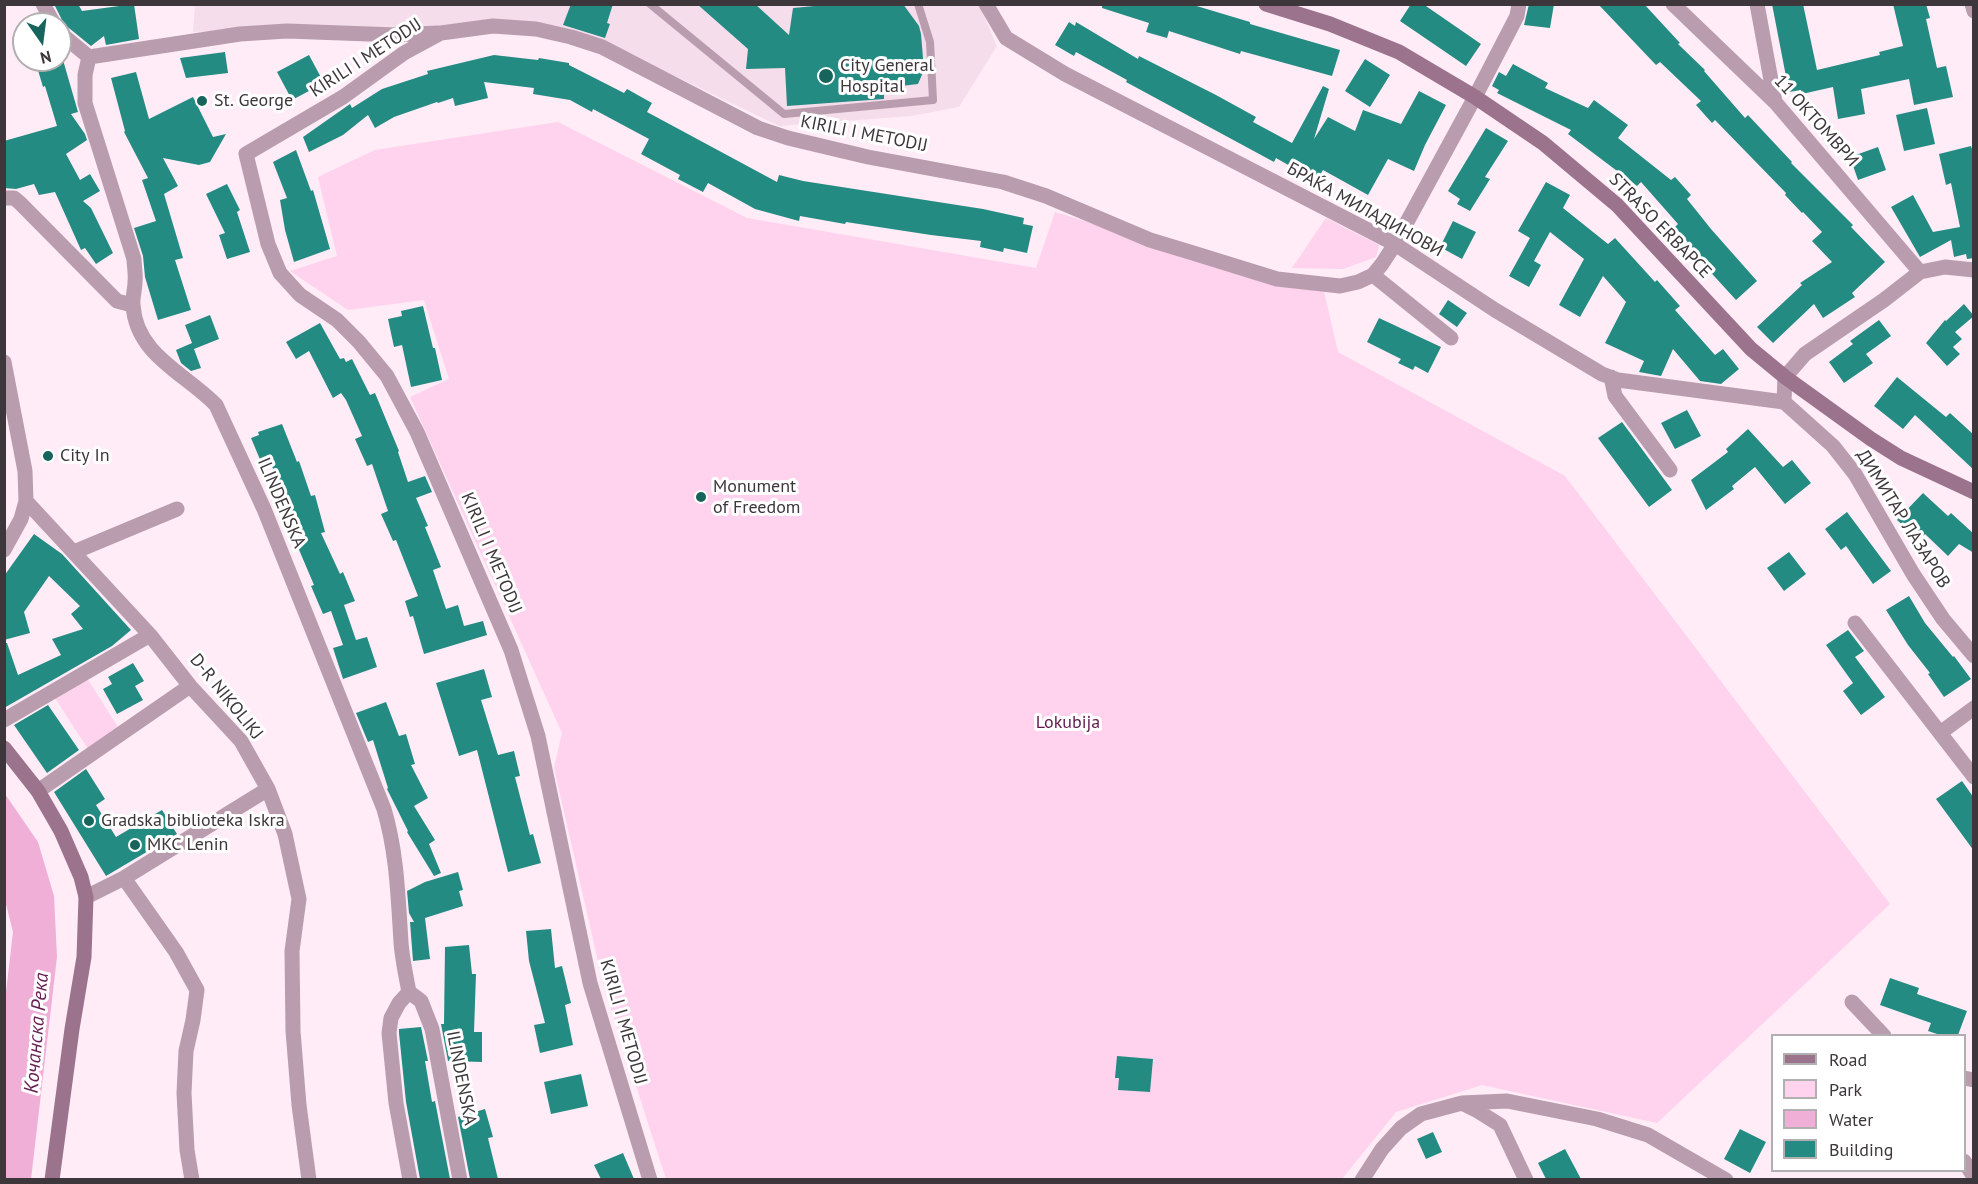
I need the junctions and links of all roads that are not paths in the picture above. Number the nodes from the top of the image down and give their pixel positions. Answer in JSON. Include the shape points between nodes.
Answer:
{"nodes":[{"id":1,"x":650,"y":4,"type":"edge"},
{"id":2,"x":918,"y":4,"type":"edge"},
{"id":3,"x":986,"y":4,"type":"edge"},
{"id":4,"x":1266,"y":4,"type":"edge"},
{"id":5,"x":1519,"y":4,"type":"edge"},
{"id":6,"x":1673,"y":4,"type":"edge"},
{"id":7,"x":1757,"y":4,"type":"edge"},
{"id":8,"x":1972,"y":4,"type":"edge"},
{"id":9,"x":1974,"y":11,"type":"edge"},
{"id":10,"x":441,"y":33,"type":"junction"},
{"id":11,"x":72,"y":43,"type":"edge"},
{"id":12,"x":88,"y":57,"type":"junction"},
{"id":13,"x":1475,"y":97,"type":"junction"},
{"id":14,"x":1775,"y":102,"type":"junction"},
{"id":15,"x":4,"y":198,"type":"edge"},
{"id":16,"x":1395,"y":244,"type":"junction"},
{"id":17,"x":1974,"y":270,"type":"edge"},
{"id":18,"x":1920,"y":272,"type":"junction"},
{"id":19,"x":1373,"y":274,"type":"junction"},
{"id":20,"x":132,"y":305,"type":"junction"},
{"id":21,"x":1452,"y":338,"type":"dead end"},
{"id":22,"x":4,"y":362,"type":"edge"},
{"id":23,"x":1611,"y":377,"type":"junction"},
{"id":24,"x":1785,"y":377,"type":"junction"},
{"id":25,"x":8,"y":395,"type":"edge"},
{"id":26,"x":1784,"y":402,"type":"junction"},
{"id":27,"x":1670,"y":470,"type":"dead end"},
{"id":28,"x":1974,"y":492,"type":"edge"},
{"id":29,"x":26,"y":501,"type":"junction"},
{"id":30,"x":177,"y":509,"type":"dead end"},
{"id":31,"x":4,"y":550,"type":"edge"},
{"id":32,"x":74,"y":552,"type":"junction"},
{"id":33,"x":1855,"y":623,"type":"dead end"},
{"id":34,"x":150,"y":635,"type":"junction"},
{"id":35,"x":1974,"y":656,"type":"edge"},
{"id":36,"x":190,"y":686,"type":"junction"},
{"id":37,"x":1974,"y":708,"type":"edge"},
{"id":38,"x":4,"y":720,"type":"edge"},
{"id":39,"x":1940,"y":733,"type":"junction"},
{"id":40,"x":4,"y":748,"type":"edge"},
{"id":41,"x":1974,"y":777,"type":"edge"},
{"id":42,"x":268,"y":789,"type":"junction"},
{"id":43,"x":38,"y":791,"type":"junction"},
{"id":44,"x":124,"y":878,"type":"junction"},
{"id":45,"x":86,"y":897,"type":"junction"},
{"id":46,"x":409,"y":992,"type":"junction"},
{"id":47,"x":1852,"y":1002,"type":"dead end"},
{"id":48,"x":1883,"y":1034,"type":"edge"},
{"id":49,"x":1462,"y":1103,"type":"junction"},
{"id":50,"x":1966,"y":1163,"type":"edge"},
{"id":51,"x":1974,"y":1177,"type":"edge"},
{"id":52,"x":52,"y":1179,"type":"edge"},
{"id":53,"x":192,"y":1179,"type":"edge"},
{"id":54,"x":309,"y":1179,"type":"edge"},
{"id":55,"x":410,"y":1179,"type":"edge"},
{"id":56,"x":460,"y":1179,"type":"edge"},
{"id":57,"x":650,"y":1179,"type":"edge"},
{"id":58,"x":1362,"y":1179,"type":"edge"},
{"id":59,"x":1526,"y":1179,"type":"edge"},
{"id":60,"x":1726,"y":1179,"type":"edge"}],
"edges":[{"from":1,"to":2,"type":"lane","via":[[784,114],[933,100],[930,42]]},
{"from":3,"to":16,"type":"street","name":"БРАЌА МИЛАДИНОВИ","via":[[1006,38],[1065,74]]},
{"from":4,"to":13,"type":"main road","name":"STRASO ERBAPCE","via":[[1391,48]]},
{"from":5,"to":13,"type":"street"},
{"from":6,"to":14,"type":"street","name":"11 ОКТОМВРИ"},
{"from":7,"to":14,"type":"street"},
{"from":8,"to":9,"type":"street"},
{"from":10,"to":12,"type":"street","via":[[240,34]]},
{"from":10,"to":19,"type":"street","name":"KIRILI I METODIJ","via":[[493,26],[572,36],[602,46],[758,128],[788,138],[1003,182],[1047,196],[1150,240],[1277,279],[1340,286]]},
{"from":10,"to":57,"type":"street","name":"KIRILI I METODIJ","via":[[246,154],[268,244],[280,273],[300,295],[337,320],[387,376],[417,432],[511,650],[538,736],[590,983]]},
{"from":11,"to":12,"type":"street"},
{"from":12,"to":20,"type":"street","name":"ILINDENSKA","via":[[85,103],[134,259]]},
{"from":13,"to":16,"type":"street"},
{"from":13,"to":24,"type":"main road","name":"STRASO ERBAPCE","via":[[1542,143],[1617,205],[1751,349]]},
{"from":14,"to":18,"type":"street","name":"11 ОКТОМВРИ"},
{"from":15,"to":20,"type":"street","via":[[20,203],[117,301]]},
{"from":16,"to":19,"type":"street"},
{"from":16,"to":23,"type":"street","name":"БРАЌА МИЛАДИНОВИ","via":[[1495,310]]},
{"from":17,"to":18,"type":"street","via":[[1945,267]]},
{"from":18,"to":24,"type":"street","via":[[1805,354]]},
{"from":19,"to":21,"type":"street"},
{"from":20,"to":46,"type":"street","name":"ILINDENSKA","via":[[140,335],[157,355],[216,405],[264,509],[384,809],[398,874],[401,944]]},
{"from":22,"to":25,"type":"street"},
{"from":23,"to":26,"type":"street","name":"БРАЌА МИЛАДИНОВИ"},
{"from":23,"to":27,"type":"street","via":[[1615,396]]},
{"from":24,"to":26,"type":"street"},
{"from":24,"to":28,"type":"main road","name":"STRASO ERBAPCE","via":[[1901,458]]},
{"from":25,"to":29,"type":"street","via":[[25,471]]},
{"from":26,"to":35,"type":"street","name":"ДИМИТАР ЛАЗАРОВ","via":[[1833,446],[1855,474],[1913,574]]},
{"from":29,"to":31,"type":"street"},
{"from":29,"to":32,"type":"street","name":"D-R NIKOLIKJ"},
{"from":30,"to":32,"type":"street"},
{"from":32,"to":34,"type":"street","name":"D-R NIKOLIKJ"},
{"from":33,"to":39,"type":"street"},
{"from":34,"to":36,"type":"street","name":"D-R NIKOLIKJ"},
{"from":34,"to":38,"type":"street"},
{"from":36,"to":42,"type":"street","name":"D-R NIKOLIKJ","via":[[241,741]]},
{"from":36,"to":43,"type":"street"},
{"from":37,"to":39,"type":"street"},
{"from":39,"to":41,"type":"street"},
{"from":40,"to":43,"type":"main road"},
{"from":42,"to":44,"type":"street"},
{"from":42,"to":54,"type":"street","name":"D-R NIKOLIKJ","via":[[285,834],[298,899],[292,951],[293,1031]]},
{"from":43,"to":45,"type":"main road","via":[[61,831]]},
{"from":44,"to":45,"type":"street"},
{"from":44,"to":53,"type":"street","via":[[176,952],[197,990],[186,1051],[184,1093]]},
{"from":45,"to":52,"type":"main road","via":[[84,957]]},
{"from":46,"to":55,"type":"street","via":[[391,1018],[389,1034]]},
{"from":46,"to":56,"type":"street","name":"ILINDENSKA","via":[[422,1001],[432,1029]]},
{"from":47,"to":48,"type":"street"},
{"from":49,"to":58,"type":"street","via":[[1421,1114],[1401,1128]]},
{"from":49,"to":59,"type":"street","via":[[1500,1125]]},
{"from":49,"to":60,"type":"street","via":[[1507,1101],[1597,1119],[1648,1135]]},
{"from":50,"to":51,"type":"street"}]}
